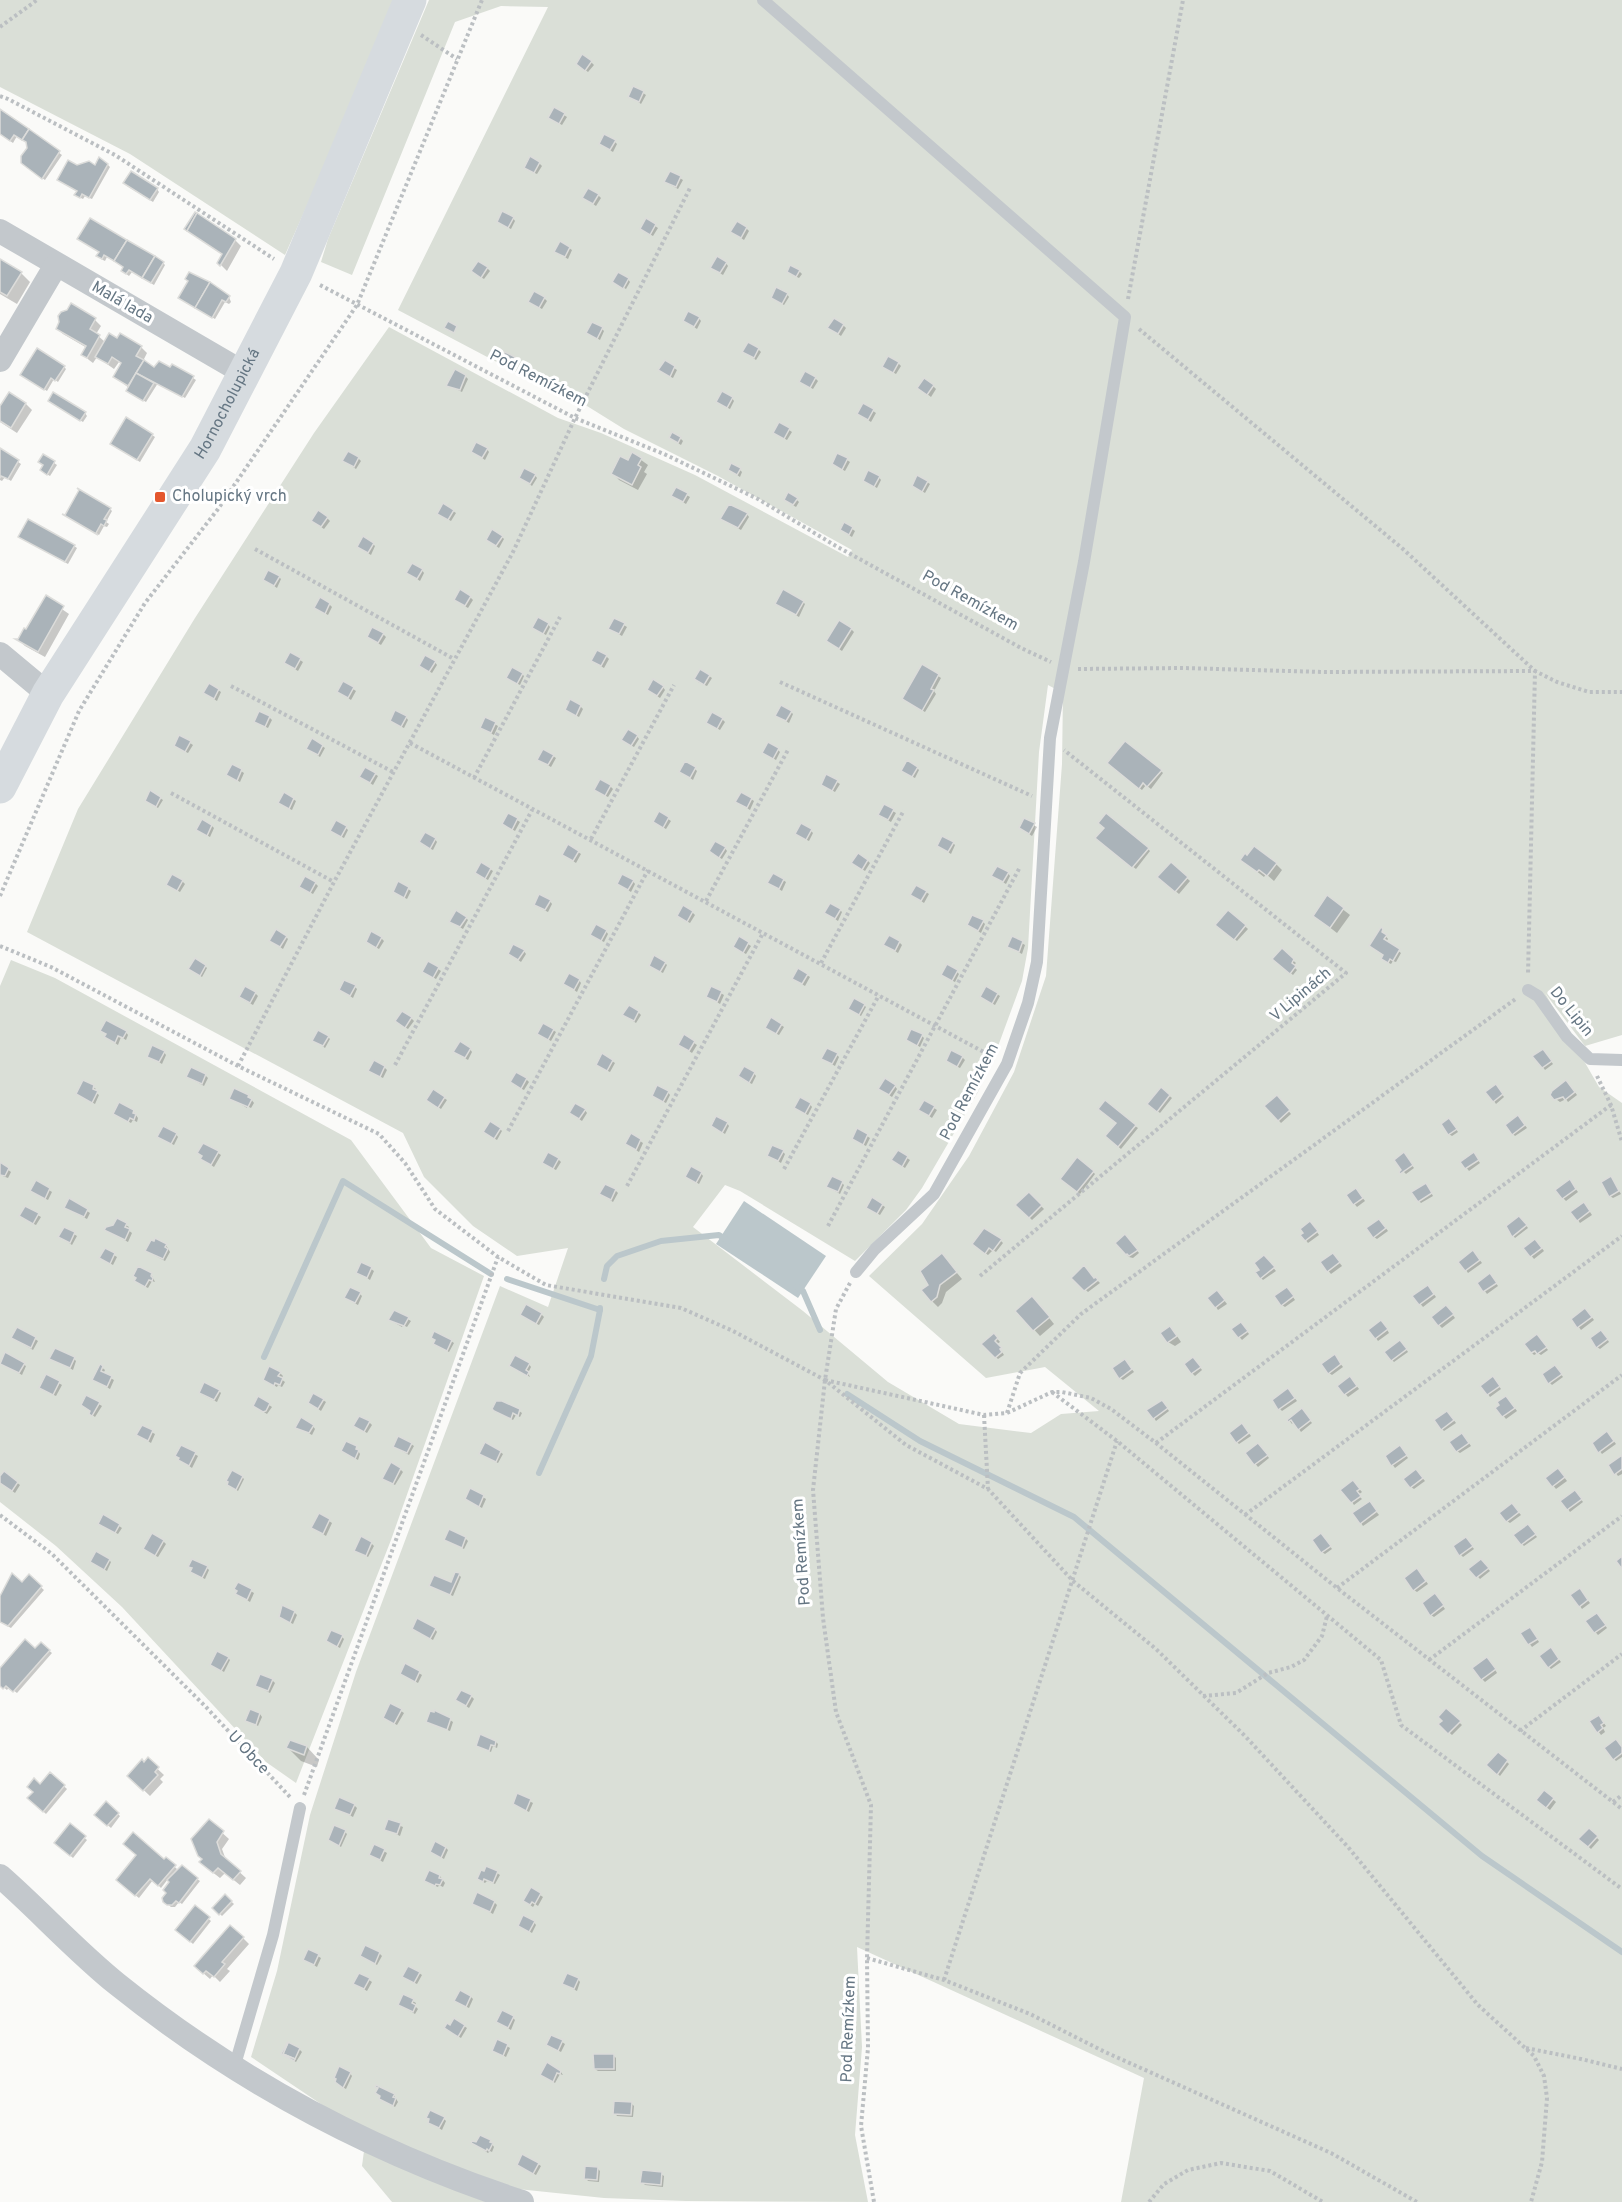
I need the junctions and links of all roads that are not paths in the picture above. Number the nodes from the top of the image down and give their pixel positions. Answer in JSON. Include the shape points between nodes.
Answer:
{"nodes":[{"id":1,"x":763,"y":0,"type":"edge"},
{"id":2,"x":405,"y":11,"type":"edge"},
{"id":3,"x":0,"y":231,"type":"edge"},
{"id":4,"x":56,"y":265,"type":"junction"},
{"id":5,"x":0,"y":360,"type":"edge"},
{"id":6,"x":244,"y":373,"type":"junction"},
{"id":7,"x":0,"y":654,"type":"edge"},
{"id":8,"x":48,"y":694,"type":"junction"},
{"id":9,"x":0,"y":786,"type":"edge"},
{"id":10,"x":1528,"y":990,"type":"road end"},
{"id":11,"x":1622,"y":1060,"type":"edge"},
{"id":12,"x":856,"y":1272,"type":"road end"},
{"id":13,"x":300,"y":1808,"type":"road end"},
{"id":14,"x":0,"y":1876,"type":"edge"},
{"id":15,"x":234,"y":2068,"type":"junction"},
{"id":16,"x":522,"y":2202,"type":"edge"}],
"edges":[{"from":1,"to":12,"type":"lane","name":"Pod Remízkem","via":[[1125,317],[1050,738],[1036,962],[1028,1003],[1007,1064],[934,1194]]},
{"from":2,"to":6,"type":"street","name":"Hornocholupická","via":[[296,273]]},
{"from":3,"to":4,"type":"street","name":"Malá lada"},
{"from":4,"to":5,"type":"street"},
{"from":4,"to":6,"type":"street","name":"Malá lada"},
{"from":6,"to":8,"type":"street","name":"Hornocholupická","via":[[205,449]]},
{"from":7,"to":8,"type":"street"},
{"from":8,"to":9,"type":"street","name":"Hornocholupická"},
{"from":10,"to":11,"type":"lane","name":"Do Lipin","via":[[1538,996],[1567,1037],[1590,1059]]},
{"from":13,"to":15,"type":"lane","via":[[273,1935]]},
{"from":14,"to":15,"type":"street","via":[[115,1983]]},
{"from":15,"to":16,"type":"street","via":[[304,2110],[392,2153]]}]}
